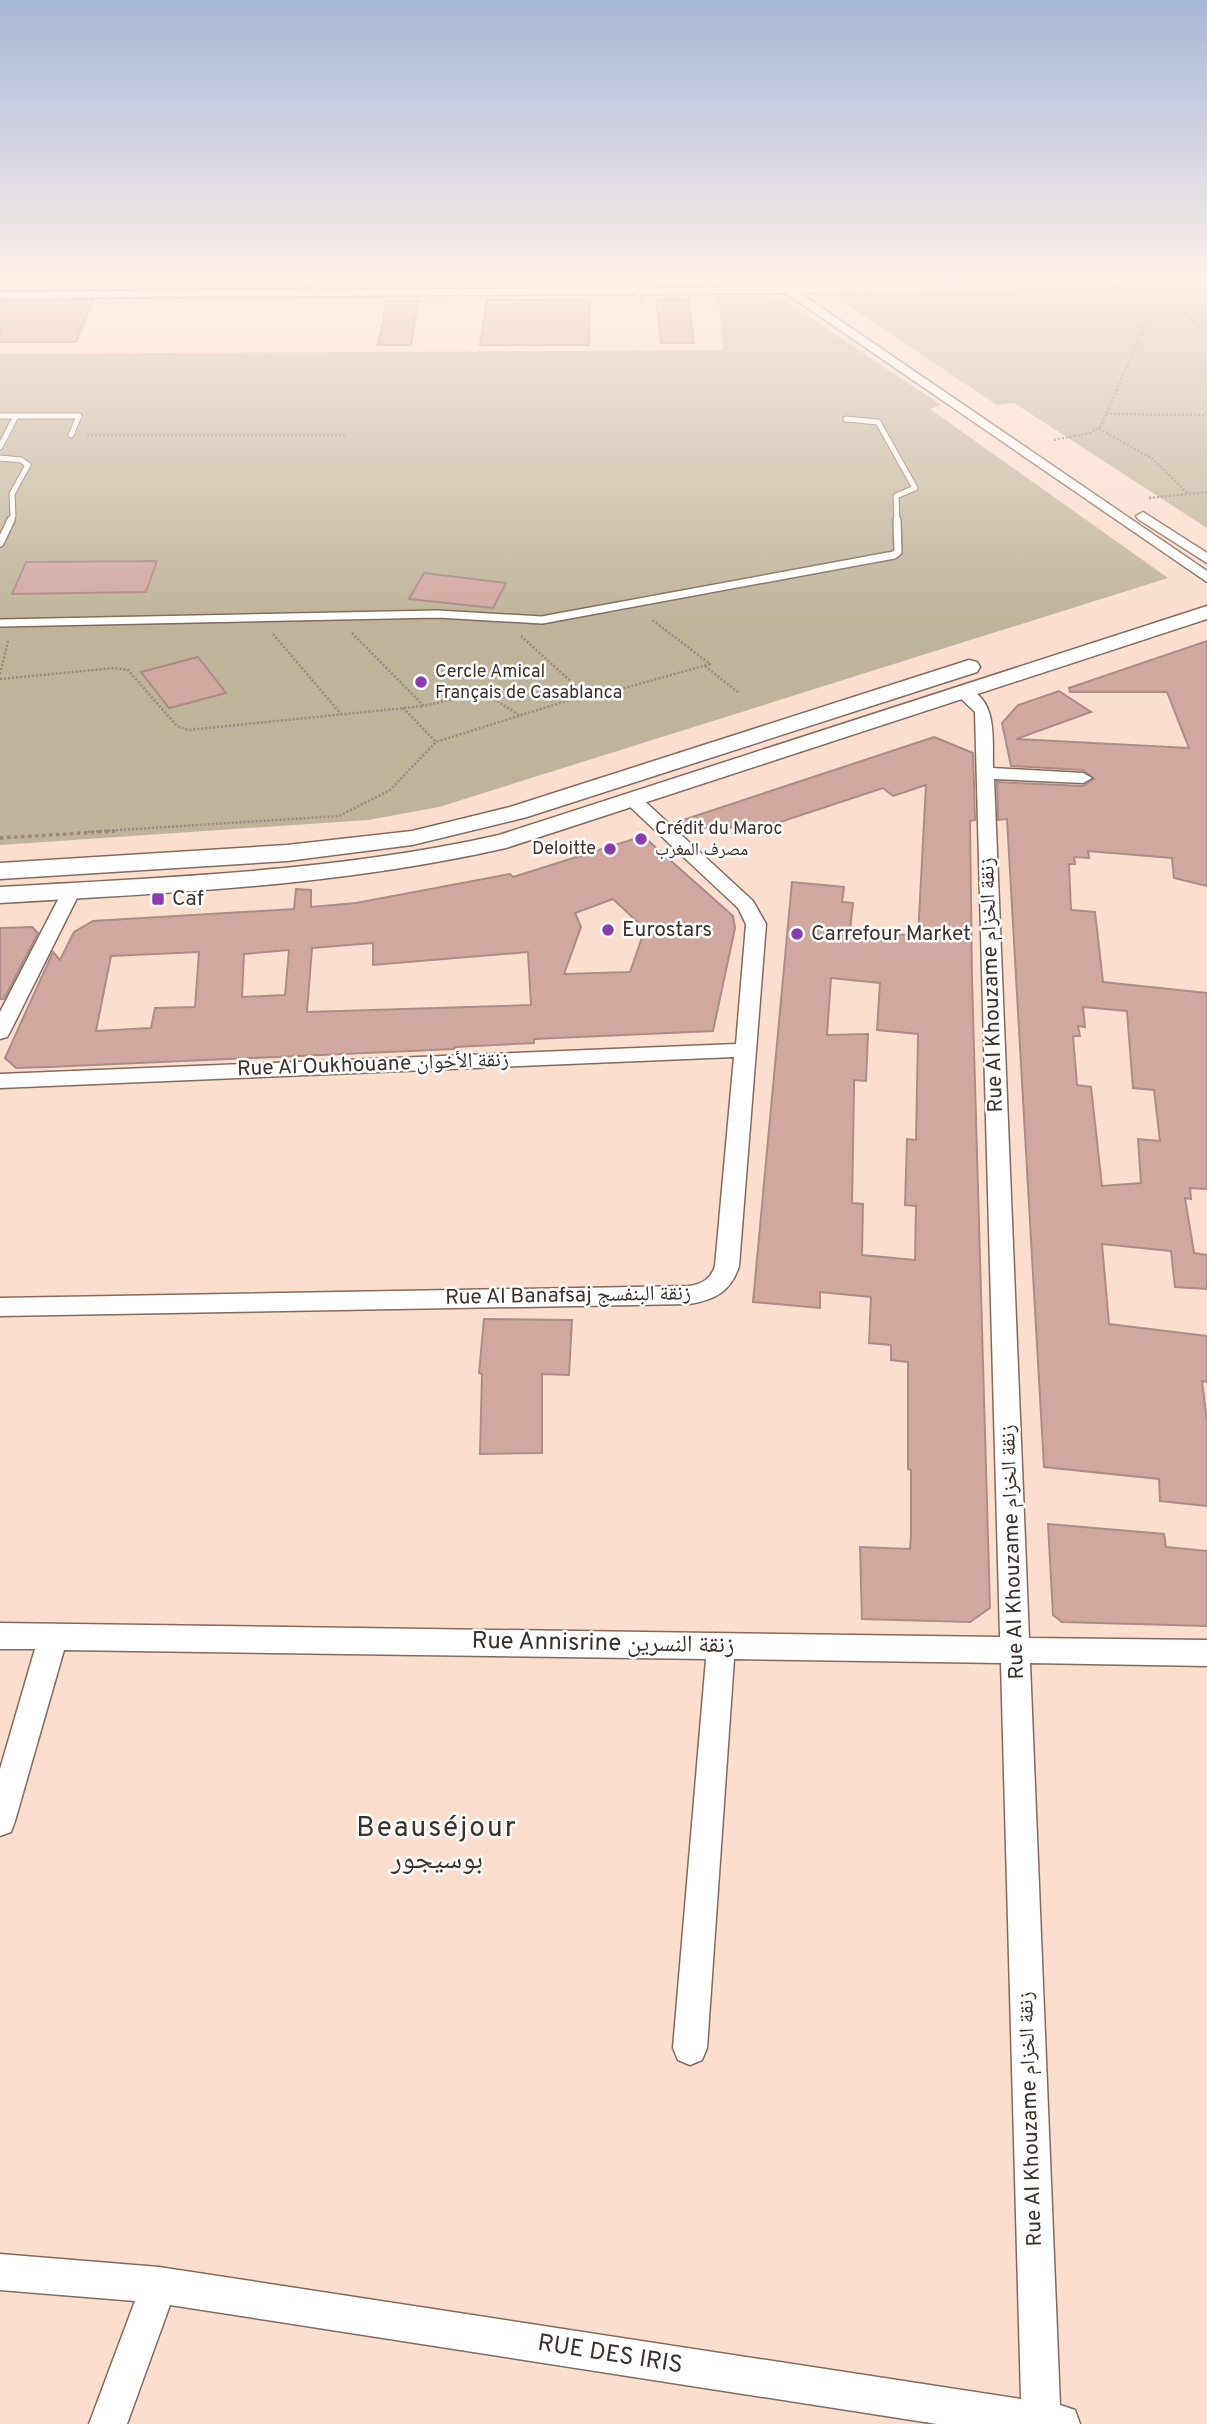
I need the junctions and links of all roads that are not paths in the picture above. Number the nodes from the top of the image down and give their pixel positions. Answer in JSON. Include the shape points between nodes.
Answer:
{"nodes":[{"id":1,"x":944,"y":394,"type":"edge"},
{"id":2,"x":965,"y":394,"type":"edge"},
{"id":3,"x":0,"y":416,"type":"edge"},
{"id":4,"x":16,"y":416,"type":"junction"},
{"id":5,"x":846,"y":419,"type":"dead end"},
{"id":6,"x":71,"y":435,"type":"road end"},
{"id":7,"x":0,"y":447,"type":"edge"},
{"id":8,"x":0,"y":458,"type":"edge"},
{"id":9,"x":1068,"y":465,"type":"dead end"},
{"id":10,"x":1130,"y":508,"type":"dead end"},
{"id":11,"x":0,"y":543,"type":"edge"},
{"id":12,"x":1207,"y":559,"type":"edge"},
{"id":13,"x":1207,"y":578,"type":"edge"},
{"id":14,"x":1207,"y":590,"type":"edge"},
{"id":15,"x":1207,"y":612,"type":"edge"},
{"id":16,"x":0,"y":623,"type":"edge"},
{"id":17,"x":962,"y":692,"type":"junction"},
{"id":18,"x":985,"y":773,"type":"junction"},
{"id":19,"x":1083,"y":778,"type":"dead end"},
{"id":20,"x":632,"y":800,"type":"junction"},
{"id":21,"x":0,"y":871,"type":"edge"},
{"id":22,"x":72,"y":890,"type":"junction"},
{"id":23,"x":0,"y":895,"type":"edge"},
{"id":24,"x":0,"y":1032,"type":"edge"},
{"id":25,"x":746,"y":1050,"type":"junction"},
{"id":26,"x":0,"y":1081,"type":"edge"},
{"id":27,"x":0,"y":1307,"type":"edge"},
{"id":28,"x":0,"y":1636,"type":"edge"},
{"id":29,"x":53,"y":1637,"type":"junction"},
{"id":30,"x":721,"y":1646,"type":"junction"},
{"id":31,"x":1016,"y":1650,"type":"junction"},
{"id":32,"x":1207,"y":1653,"type":"edge"},
{"id":33,"x":0,"y":1821,"type":"edge"},
{"id":34,"x":690,"y":2048,"type":"dead end"},
{"id":35,"x":0,"y":2272,"type":"edge"},
{"id":36,"x":159,"y":2285,"type":"junction"},
{"id":37,"x":1051,"y":2423,"type":"edge"},
{"id":38,"x":108,"y":2424,"type":"edge"}],
"edges":[{"from":1,"to":13,"type":"street"},
{"from":2,"to":9,"type":"street"},
{"from":3,"to":4,"type":"lane"},
{"from":4,"to":6,"type":"lane","via":[[79,416]]},
{"from":4,"to":7,"type":"lane"},
{"from":5,"to":16,"type":"lane","via":[[878,422],[915,488],[896,496],[898,552],[552,619],[438,614]]},
{"from":8,"to":11,"type":"lane","via":[[28,465],[11,494],[13,516]]},
{"from":10,"to":12,"type":"street"},
{"from":14,"to":21,"type":"main road","via":[[452,830],[287,853]]},
{"from":15,"to":17,"type":"main road"},
{"from":17,"to":18,"type":"street","name":"Rue Al Khouzame زنقة الخزام","via":[[982,711]]},
{"from":17,"to":20,"type":"main road"},
{"from":18,"to":19,"type":"street"},
{"from":18,"to":31,"type":"street","name":"Rue Al Khouzame زنقة الخزام"},
{"from":20,"to":22,"type":"main road","via":[[506,841],[369,870]]},
{"from":20,"to":25,"type":"street","name":"Rue Al Banafsaj زنقة البنفسج","via":[[753,914]]},
{"from":22,"to":23,"type":"main road"},
{"from":22,"to":24,"type":"street"},
{"from":25,"to":26,"type":"street","name":"Rue Al Oukhouane زنقة الأخوان"},
{"from":25,"to":27,"type":"street","name":"Rue Al Banafsaj زنقة البنفسج","via":[[727,1266],[720,1283],[702,1293]]},
{"from":28,"to":29,"type":"street","name":"Rue Annisrine زنقة النسرين"},
{"from":29,"to":30,"type":"street","name":"Rue Annisrine زنقة النسرين"},
{"from":29,"to":33,"type":"street"},
{"from":30,"to":31,"type":"street","name":"Rue Annisrine زنقة النسرين"},
{"from":30,"to":34,"type":"street"},
{"from":31,"to":32,"type":"street","name":"Rue Annisrine زنقة النسرين"},
{"from":31,"to":37,"type":"street","name":"Rue Al Khouzame زنقة الخزام"},
{"from":35,"to":36,"type":"street","name":"RUE DES IRIS"},
{"from":36,"to":37,"type":"street","name":"RUE DES IRIS"},
{"from":36,"to":38,"type":"street"}]}
